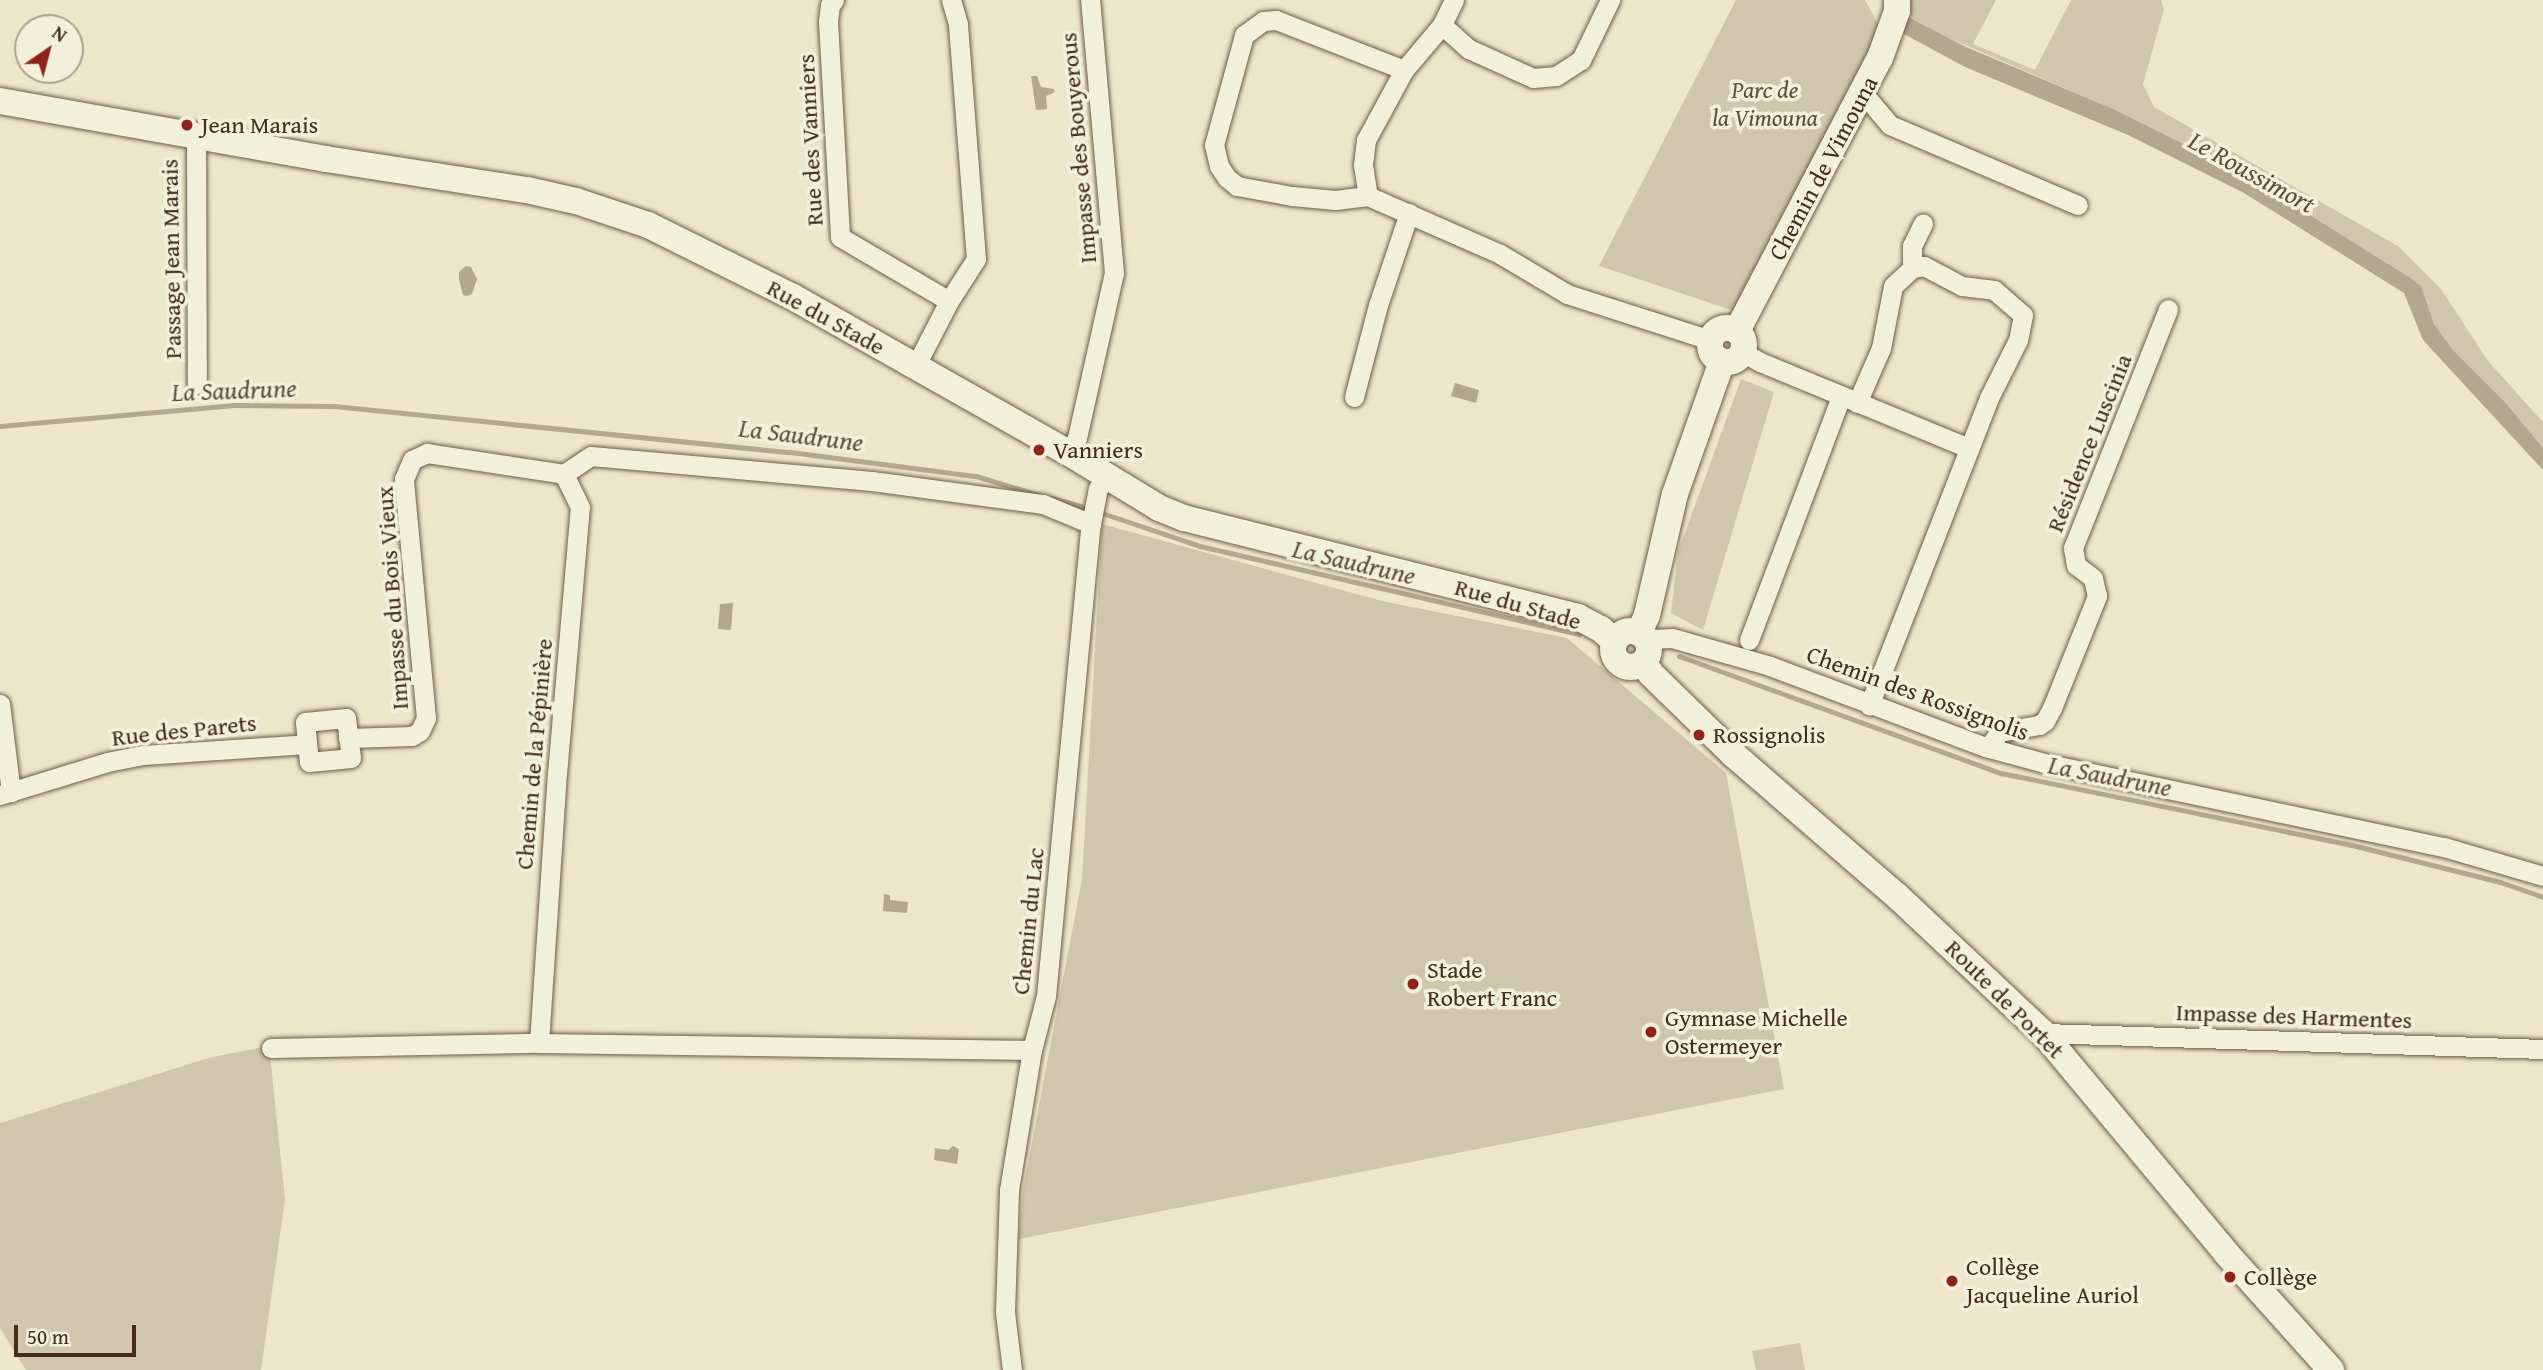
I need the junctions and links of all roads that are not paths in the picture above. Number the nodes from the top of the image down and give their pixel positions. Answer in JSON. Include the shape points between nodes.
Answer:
{"nodes":[{"id":1,"x":834,"y":0,"type":"edge"},
{"id":2,"x":951,"y":0,"type":"edge"},
{"id":3,"x":1090,"y":0,"type":"edge"},
{"id":4,"x":1454,"y":0,"type":"edge"},
{"id":5,"x":1610,"y":0,"type":"edge"},
{"id":6,"x":1895,"y":14,"type":"edge"},
{"id":7,"x":1442,"y":25,"type":"junction"},
{"id":8,"x":1404,"y":70,"type":"junction"},
{"id":9,"x":1862,"y":92,"type":"junction"},
{"id":10,"x":0,"y":101,"type":"edge"},
{"id":11,"x":196,"y":134,"type":"junction"},
{"id":12,"x":1368,"y":196,"type":"junction"},
{"id":13,"x":2078,"y":205,"type":"dead end"},
{"id":14,"x":1409,"y":213,"type":"junction"},
{"id":15,"x":1923,"y":223,"type":"dead end"},
{"id":16,"x":1912,"y":268,"type":"junction"},
{"id":17,"x":949,"y":302,"type":"junction"},
{"id":18,"x":2168,"y":309,"type":"dead end"},
{"id":19,"x":1728,"y":346,"type":"junction"},
{"id":20,"x":915,"y":367,"type":"junction"},
{"id":21,"x":197,"y":384,"type":"dead end"},
{"id":22,"x":1354,"y":397,"type":"dead end"},
{"id":23,"x":1849,"y":399,"type":"junction"},
{"id":24,"x":1969,"y":448,"type":"junction"},
{"id":25,"x":1069,"y":453,"type":"junction"},
{"id":26,"x":564,"y":474,"type":"junction"},
{"id":27,"x":1101,"y":483,"type":"junction"},
{"id":28,"x":1092,"y":519,"type":"junction"},
{"id":29,"x":1749,"y":640,"type":"dead end"},
{"id":30,"x":1643,"y":645,"type":"junction"},
{"id":31,"x":0,"y":704,"type":"edge"},
{"id":32,"x":1869,"y":705,"type":"junction"},
{"id":33,"x":301,"y":744,"type":"joint"},
{"id":34,"x":1989,"y":747,"type":"junction"},
{"id":35,"x":5,"y":794,"type":"edge"},
{"id":36,"x":2543,"y":876,"type":"edge"},
{"id":37,"x":2043,"y":1032,"type":"junction"},
{"id":38,"x":539,"y":1042,"type":"junction"},
{"id":39,"x":271,"y":1048,"type":"dead end"},
{"id":40,"x":2543,"y":1049,"type":"edge"},
{"id":41,"x":1032,"y":1050,"type":"junction"},
{"id":42,"x":1012,"y":1370,"type":"edge"},
{"id":43,"x":2332,"y":1370,"type":"edge"}],
"edges":[{"from":1,"to":17,"type":"street","name":"Rue des Vanniers","via":[[828,21],[840,237]]},
{"from":2,"to":17,"type":"street","via":[[958,24],[976,259]]},
{"from":3,"to":25,"type":"street","name":"Impasse des Bouyerous","via":[[1114,273],[1077,438]]},
{"from":4,"to":7,"type":"street"},
{"from":5,"to":7,"type":"street","via":[[1581,61],[1556,76],[1533,78],[1469,49]]},
{"from":6,"to":9,"type":"street","name":"Chemin de Vimouna"},
{"from":7,"to":8,"type":"street"},
{"from":8,"to":12,"type":"street","via":[[1366,140],[1363,165]]},
{"from":8,"to":12,"type":"street","via":[[1276,20],[1255,24],[1244,35],[1214,145],[1227,178],[1237,186],[1292,196],[1335,200]]},
{"from":9,"to":13,"type":"street","via":[[1890,125]]},
{"from":9,"to":19,"type":"street","name":"Chemin de Vimouna"},
{"from":10,"to":11,"type":"street","name":"Rue du Stade"},
{"from":11,"to":20,"type":"street","name":"Rue du Stade","via":[[576,201],[648,225],[793,297]]},
{"from":11,"to":21,"type":"street","name":"Passage Jean Marais"},
{"from":12,"to":14,"type":"street"},
{"from":14,"to":19,"type":"street","via":[[1500,254],[1567,295]]},
{"from":14,"to":22,"type":"street"},
{"from":15,"to":16,"type":"street","via":[[1912,246]]},
{"from":16,"to":23,"type":"street","via":[[1893,285],[1881,348]]},
{"from":16,"to":24,"type":"street","via":[[1924,266],[1962,286],[1994,290],[2023,314],[2018,340]]},
{"from":17,"to":20,"type":"street"},
{"from":18,"to":34,"type":"street","name":"Résidence Luscinia","via":[[2073,548],[2076,565],[2093,578],[2097,596],[2045,720],[2029,729],[1999,732]]},
{"from":19,"to":23,"type":"street"},
{"from":19,"to":30,"type":"street","name":"Chemin de Vimouna","via":[[1675,494]]},
{"from":20,"to":25,"type":"street","name":"Rue du Stade"},
{"from":23,"to":24,"type":"street"},
{"from":23,"to":29,"type":"street"},
{"from":24,"to":32,"type":"street"},
{"from":25,"to":27,"type":"street","name":"Rue du Stade"},
{"from":26,"to":28,"type":"street","via":[[591,456],[872,481],[1043,504]]},
{"from":26,"to":33,"type":"street","name":"Impasse du Bois Vieux","via":[[427,453],[412,460],[404,479],[426,718],[412,736],[348,738],[351,758],[309,762]]},
{"from":26,"to":38,"type":"street","name":"Chemin de la Pépinière","via":[[580,508]]},
{"from":27,"to":28,"type":"street","name":"Chemin du Lac"},
{"from":27,"to":30,"type":"street","name":"Rue du Stade","via":[[1184,517],[1578,617],[1614,640],[1625,631]]},
{"from":28,"to":41,"type":"street","name":"Chemin du Lac","via":[[1046,996]]},
{"from":30,"to":32,"type":"street","name":"Chemin des Rossignolis","via":[[1672,638],[1770,666]]},
{"from":30,"to":37,"type":"street","name":"Route de Portet","via":[[1660,683]]},
{"from":31,"to":35,"type":"street"},
{"from":32,"to":34,"type":"street","name":"Chemin des Rossignolis"},
{"from":33,"to":35,"type":"street","name":"Rue des Parets","via":[[143,755]]},
{"from":34,"to":36,"type":"street","name":"Chemin des Rossignolis","via":[[2044,764],[2444,847]]},
{"from":37,"to":40,"type":"street","name":"Impasse des Harmentes"},
{"from":37,"to":43,"type":"street","name":"Route de Portet","via":[[2227,1254]]},
{"from":38,"to":39,"type":"street"},
{"from":38,"to":41,"type":"street"},
{"from":41,"to":42,"type":"street","name":"Chemin du Lac","via":[[1009,1190],[1005,1312]]}]}
